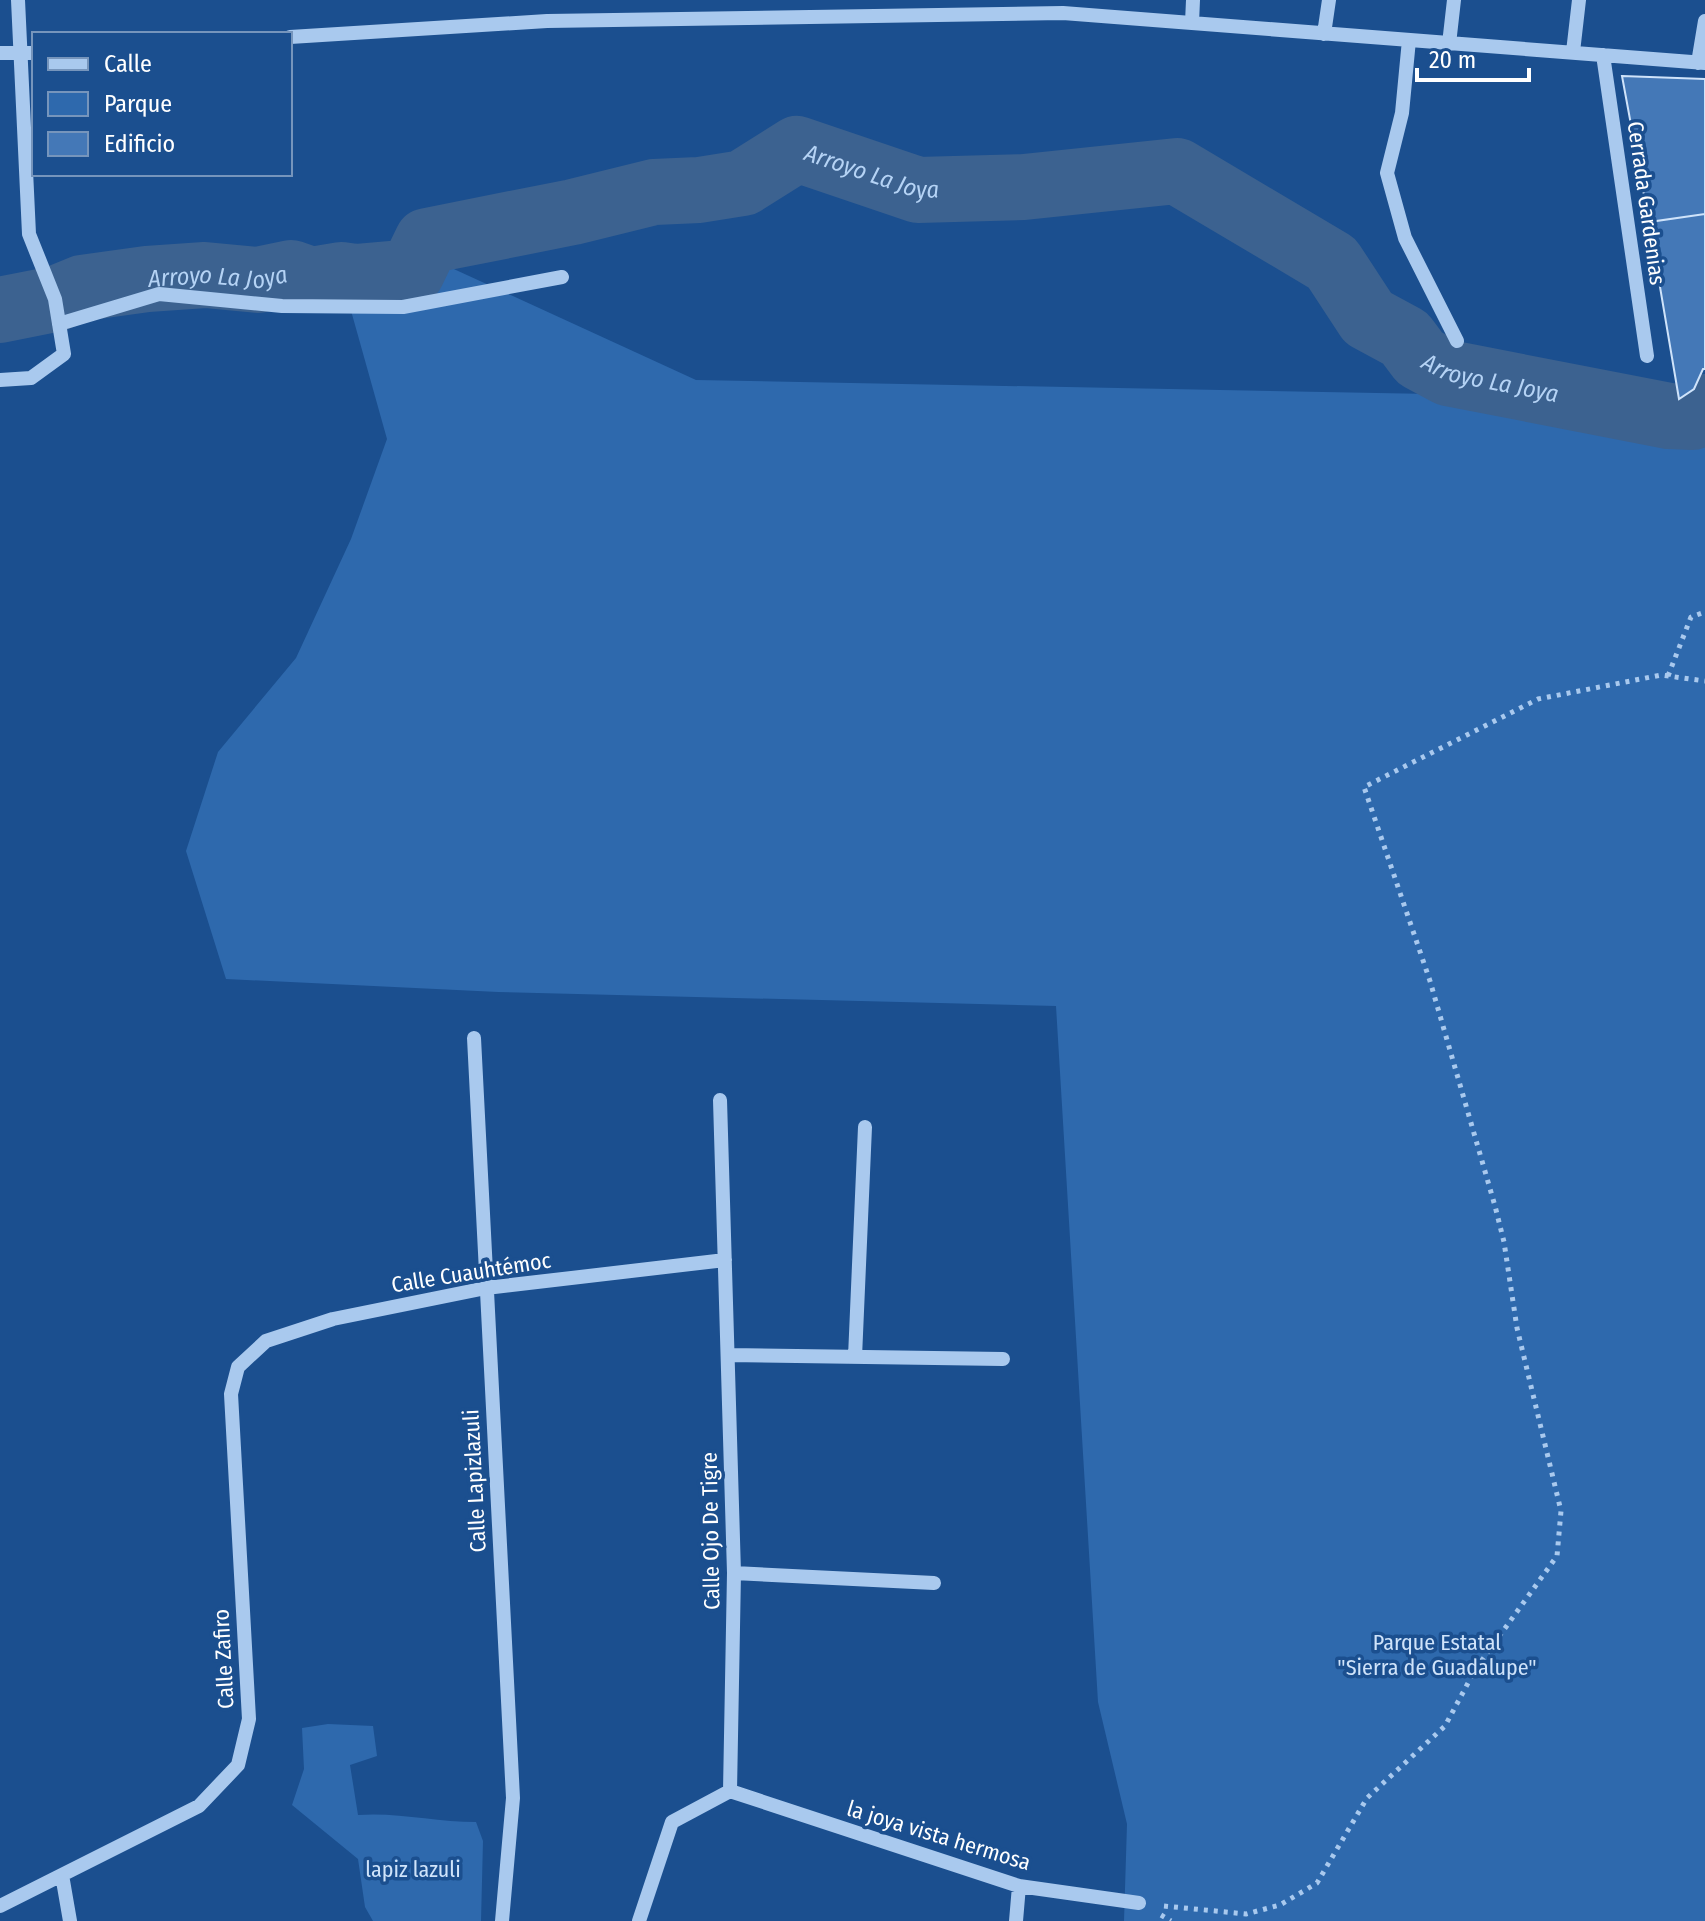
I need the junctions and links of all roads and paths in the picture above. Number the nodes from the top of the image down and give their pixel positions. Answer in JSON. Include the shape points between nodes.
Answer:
{"nodes":[{"id":1,"x":18,"y":0,"type":"edge"},
{"id":2,"x":1193,"y":0,"type":"edge"},
{"id":3,"x":1329,"y":0,"type":"edge"},
{"id":4,"x":1454,"y":0,"type":"edge"},
{"id":5,"x":1579,"y":0,"type":"edge"},
{"id":6,"x":1705,"y":21,"type":"edge"},
{"id":7,"x":1192,"y":23,"type":"junction"},
{"id":8,"x":1324,"y":34,"type":"junction"},
{"id":9,"x":292,"y":37,"type":"edge"},
{"id":10,"x":1409,"y":40,"type":"junction"},
{"id":11,"x":1449,"y":44,"type":"junction"},
{"id":12,"x":1573,"y":52,"type":"junction"},
{"id":13,"x":0,"y":53,"type":"edge"},
{"id":14,"x":28,"y":53,"type":"edge"},
{"id":15,"x":1603,"y":55,"type":"junction"},
{"id":16,"x":1701,"y":63,"type":"edge"},
{"id":17,"x":562,"y":277,"type":"dead end"},
{"id":18,"x":59,"y":324,"type":"junction"},
{"id":19,"x":1457,"y":341,"type":"dead end"},
{"id":20,"x":1647,"y":356,"type":"dead end"},
{"id":21,"x":0,"y":380,"type":"edge"},
{"id":22,"x":1705,"y":612,"type":"edge"},
{"id":23,"x":1668,"y":676,"type":"junction"},
{"id":24,"x":1705,"y":681,"type":"edge"},
{"id":25,"x":474,"y":1038,"type":"dead end"},
{"id":26,"x":720,"y":1100,"type":"dead end"},
{"id":27,"x":865,"y":1127,"type":"dead end"},
{"id":28,"x":725,"y":1260,"type":"junction"},
{"id":29,"x":486,"y":1288,"type":"junction"},
{"id":30,"x":728,"y":1355,"type":"junction"},
{"id":31,"x":855,"y":1357,"type":"junction"},
{"id":32,"x":1003,"y":1359,"type":"dead end"},
{"id":33,"x":238,"y":1367,"type":"joint"},
{"id":34,"x":734,"y":1573,"type":"junction"},
{"id":35,"x":934,"y":1583,"type":"dead end"},
{"id":36,"x":730,"y":1791,"type":"junction"},
{"id":37,"x":62,"y":1875,"type":"junction"},
{"id":38,"x":1019,"y":1886,"type":"junction"},
{"id":39,"x":1139,"y":1903,"type":"joint"},
{"id":40,"x":0,"y":1906,"type":"edge"},
{"id":41,"x":70,"y":1921,"type":"edge"},
{"id":42,"x":502,"y":1921,"type":"edge"},
{"id":43,"x":639,"y":1921,"type":"edge"},
{"id":44,"x":1016,"y":1921,"type":"edge"}],
"edges":[{"from":1,"to":14,"type":"street"},
{"from":2,"to":7,"type":"street"},
{"from":3,"to":8,"type":"street"},
{"from":4,"to":11,"type":"street"},
{"from":5,"to":12,"type":"street"},
{"from":6,"to":16,"type":"street"},
{"from":7,"to":8,"type":"street"},
{"from":7,"to":9,"type":"street","via":[[1063,13],[547,21]]},
{"from":8,"to":10,"type":"street"},
{"from":10,"to":11,"type":"street"},
{"from":10,"to":19,"type":"street","via":[[1402,113],[1387,173],[1405,238]]},
{"from":11,"to":12,"type":"street"},
{"from":12,"to":15,"type":"street"},
{"from":13,"to":14,"type":"street"},
{"from":14,"to":18,"type":"street","via":[[29,234],[55,299]]},
{"from":15,"to":16,"type":"street"},
{"from":15,"to":20,"type":"street","name":"Cerrada Gardenias"},
{"from":17,"to":18,"type":"street","via":[[403,307],[282,306],[159,294]]},
{"from":18,"to":21,"type":"street","via":[[64,354],[31,378]]},
{"from":22,"to":23,"type":"path","via":[[1691,617]]},
{"from":23,"to":24,"type":"path"},
{"from":23,"to":39,"type":"path","via":[[1538,699],[1364,787],[1430,981],[1495,1206],[1517,1328],[1561,1511],[1557,1556],[1475,1670],[1445,1726],[1367,1798],[1317,1883],[1280,1905],[1246,1914]]},
{"from":25,"to":29,"type":"street","name":"Calle Lapizlazuli"},
{"from":26,"to":28,"type":"street","name":"Calle Ojo De Tigre"},
{"from":27,"to":31,"type":"street"},
{"from":28,"to":29,"type":"street","name":"Calle Cuauhtémoc"},
{"from":28,"to":30,"type":"street","name":"Calle Ojo De Tigre"},
{"from":29,"to":33,"type":"street","name":"Calle Cuauhtémoc","via":[[319,1323],[266,1341]]},
{"from":29,"to":42,"type":"street","name":"Calle Lapizlazuli","via":[[513,1798]]},
{"from":30,"to":31,"type":"street"},
{"from":30,"to":34,"type":"street","name":"Calle Ojo De Tigre"},
{"from":31,"to":32,"type":"street"},
{"from":33,"to":37,"type":"street","name":"Calle Zafiro","via":[[231,1394],[249,1719],[238,1765],[199,1806]]},
{"from":34,"to":35,"type":"street"},
{"from":34,"to":36,"type":"street","name":"Calle Ojo De Tigre"},
{"from":36,"to":38,"type":"street","name":"la joya vista hermosa"},
{"from":36,"to":43,"type":"street","via":[[672,1822]]},
{"from":37,"to":40,"type":"street","name":"Calle Zafiro"},
{"from":37,"to":41,"type":"street"},
{"from":38,"to":39,"type":"street","name":"la joya vista hermosa"},
{"from":38,"to":44,"type":"street"}]}
